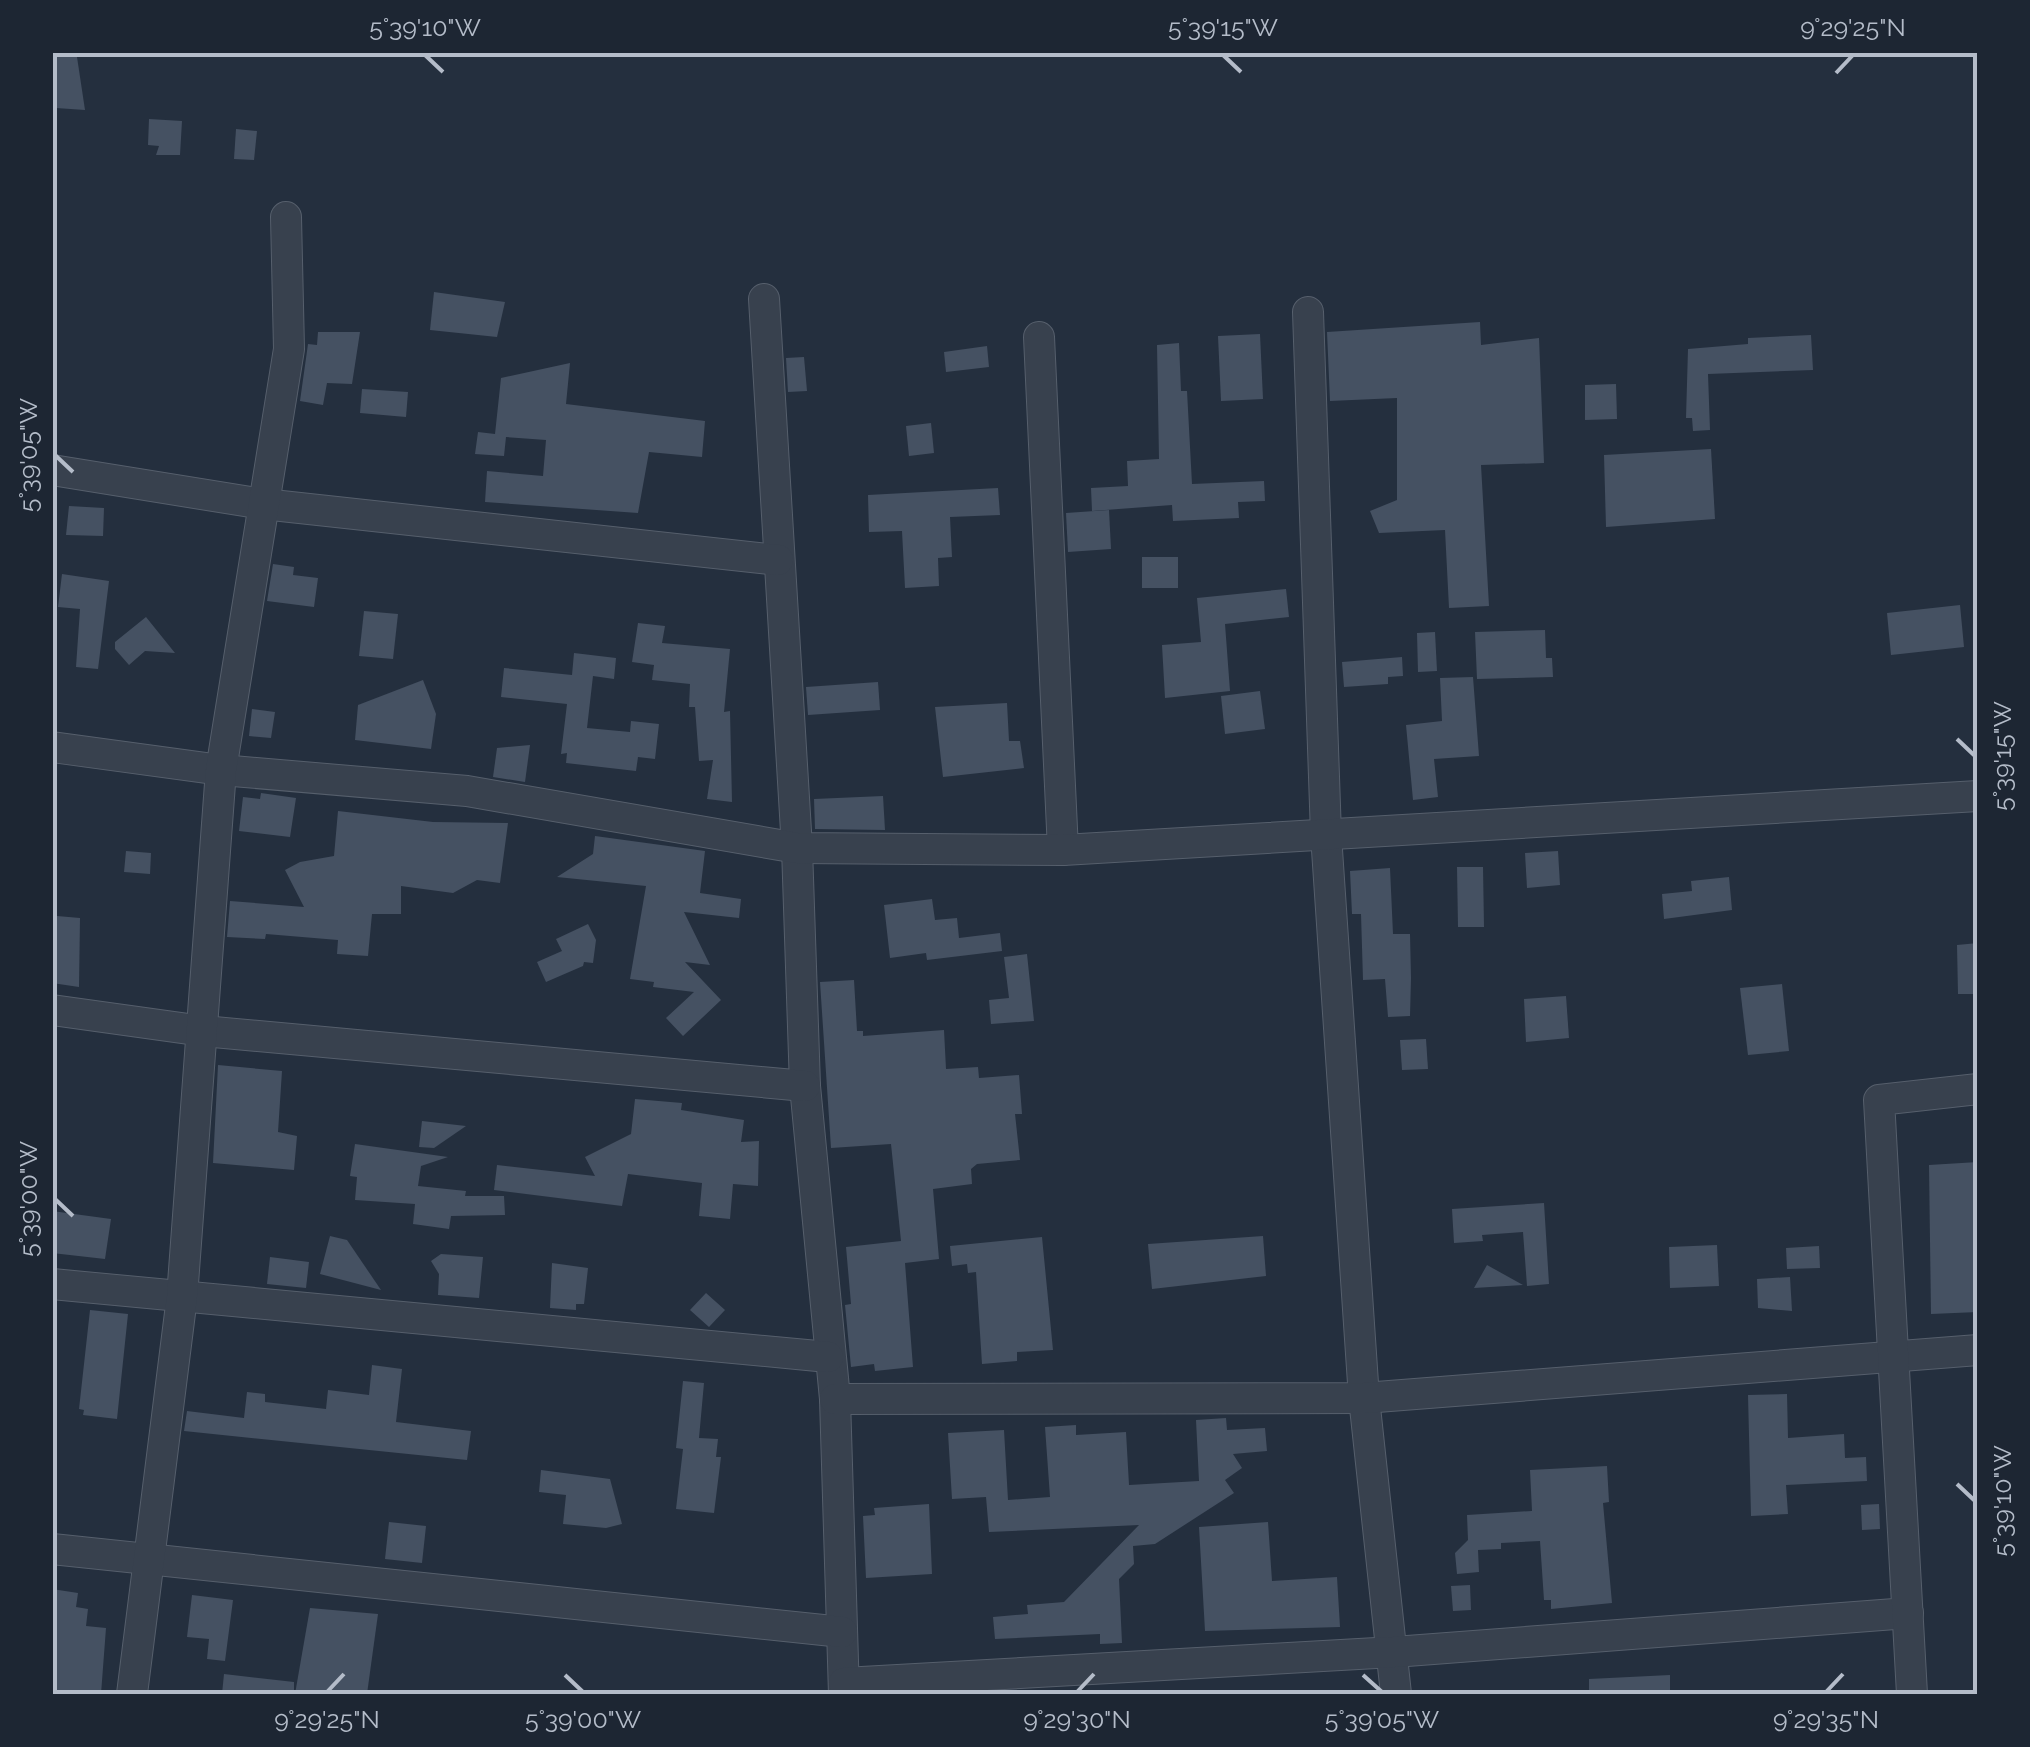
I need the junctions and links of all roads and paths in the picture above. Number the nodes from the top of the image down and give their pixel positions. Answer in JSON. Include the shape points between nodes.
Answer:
{"nodes":[{"id":1,"x":286,"y":217,"type":"dead end"},
{"id":2,"x":764,"y":298,"type":"dead end"},
{"id":3,"x":1308,"y":312,"type":"dead end"},
{"id":4,"x":1038,"y":337,"type":"dead end"},
{"id":5,"x":52,"y":470,"type":"edge"},
{"id":6,"x":263,"y":504,"type":"junction"},
{"id":7,"x":778,"y":560,"type":"junction"},
{"id":8,"x":52,"y":747,"type":"edge"},
{"id":9,"x":220,"y":770,"type":"junction"},
{"id":10,"x":1978,"y":796,"type":"edge"},
{"id":11,"x":1326,"y":835,"type":"junction"},
{"id":12,"x":797,"y":848,"type":"junction"},
{"id":13,"x":1063,"y":850,"type":"junction"},
{"id":14,"x":52,"y":1010,"type":"edge"},
{"id":15,"x":203,"y":1031,"type":"junction"},
{"id":16,"x":805,"y":1086,"type":"junction"},
{"id":17,"x":1978,"y":1089,"type":"edge"},
{"id":18,"x":52,"y":1284,"type":"edge"},
{"id":19,"x":182,"y":1297,"type":"junction"},
{"id":20,"x":1978,"y":1350,"type":"edge"},
{"id":21,"x":1895,"y":1356,"type":"junction"},
{"id":22,"x":828,"y":1357,"type":"junction"},
{"id":23,"x":1364,"y":1398,"type":"junction"},
{"id":24,"x":834,"y":1399,"type":"junction"},
{"id":25,"x":52,"y":1548,"type":"edge"},
{"id":26,"x":150,"y":1558,"type":"junction"},
{"id":27,"x":1908,"y":1614,"type":"junction"},
{"id":28,"x":842,"y":1632,"type":"junction"},
{"id":29,"x":1394,"y":1652,"type":"junction"},
{"id":30,"x":844,"y":1689,"type":"edge"},
{"id":31,"x":132,"y":1694,"type":"edge"},
{"id":32,"x":1396,"y":1694,"type":"edge"},
{"id":33,"x":1912,"y":1694,"type":"edge"}],
"edges":[{"from":1,"to":6,"type":"street","via":[[289,349]]},
{"from":2,"to":7,"type":"street"},
{"from":3,"to":11,"type":"street"},
{"from":4,"to":13,"type":"street"},
{"from":5,"to":6,"type":"street"},
{"from":6,"to":7,"type":"street"},
{"from":6,"to":9,"type":"street"},
{"from":7,"to":12,"type":"street"},
{"from":8,"to":9,"type":"street"},
{"from":9,"to":12,"type":"street","via":[[467,791]]},
{"from":9,"to":15,"type":"street"},
{"from":10,"to":11,"type":"street"},
{"from":11,"to":13,"type":"street"},
{"from":11,"to":23,"type":"street"},
{"from":12,"to":13,"type":"street"},
{"from":12,"to":16,"type":"street"},
{"from":14,"to":15,"type":"street"},
{"from":15,"to":16,"type":"street"},
{"from":15,"to":19,"type":"street"},
{"from":16,"to":22,"type":"street"},
{"from":17,"to":21,"type":"street","via":[[1879,1100]]},
{"from":18,"to":19,"type":"street"},
{"from":19,"to":22,"type":"street"},
{"from":19,"to":26,"type":"street"},
{"from":20,"to":21,"type":"street"},
{"from":21,"to":23,"type":"street"},
{"from":21,"to":27,"type":"street"},
{"from":22,"to":24,"type":"street"},
{"from":23,"to":24,"type":"street"},
{"from":23,"to":29,"type":"street"},
{"from":24,"to":28,"type":"street"},
{"from":25,"to":26,"type":"street"},
{"from":26,"to":28,"type":"street"},
{"from":26,"to":31,"type":"street"},
{"from":27,"to":29,"type":"street"},
{"from":27,"to":33,"type":"street"},
{"from":28,"to":30,"type":"street"},
{"from":29,"to":30,"type":"street"},
{"from":29,"to":32,"type":"street"}]}
